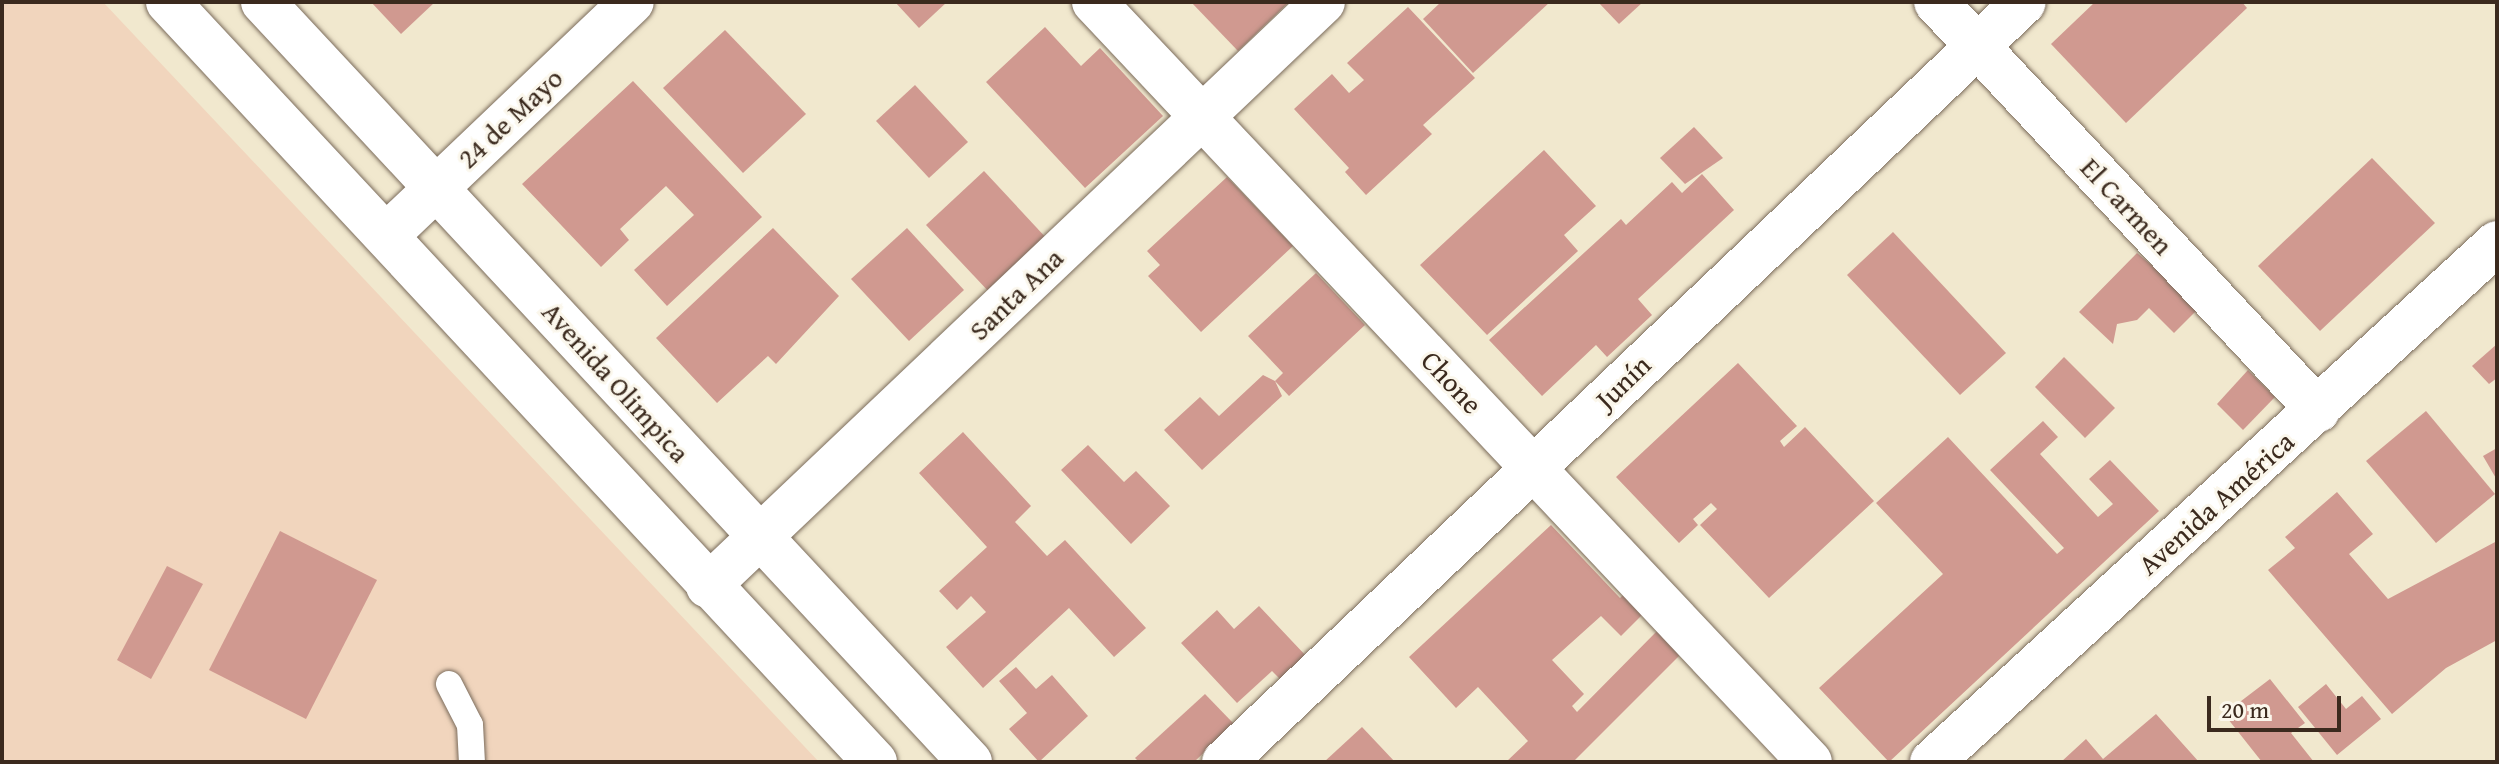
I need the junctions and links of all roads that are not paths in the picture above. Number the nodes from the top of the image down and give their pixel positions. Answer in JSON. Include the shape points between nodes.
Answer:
{"nodes":[{"id":1,"x":168,"y":2,"type":"edge"},
{"id":2,"x":263,"y":2,"type":"edge"},
{"id":3,"x":632,"y":2,"type":"edge"},
{"id":4,"x":1094,"y":2,"type":"edge"},
{"id":5,"x":1323,"y":2,"type":"edge"},
{"id":6,"x":1936,"y":2,"type":"edge"},
{"id":7,"x":2024,"y":2,"type":"edge"},
{"id":8,"x":1977,"y":46,"type":"junction"},
{"id":9,"x":1202,"y":117,"type":"junction"},
{"id":10,"x":437,"y":187,"type":"junction"},
{"id":11,"x":387,"y":235,"type":"junction"},
{"id":12,"x":2497,"y":243,"type":"edge"},
{"id":13,"x":2318,"y":410,"type":"junction"},
{"id":14,"x":1533,"y":468,"type":"junction"},
{"id":15,"x":759,"y":538,"type":"junction"},
{"id":16,"x":708,"y":586,"type":"junction"},
{"id":17,"x":449,"y":684,"type":"dead end"},
{"id":18,"x":472,"y":762,"type":"edge"},
{"id":19,"x":875,"y":762,"type":"edge"},
{"id":20,"x":970,"y":762,"type":"edge"},
{"id":21,"x":1224,"y":762,"type":"edge"},
{"id":22,"x":1810,"y":762,"type":"edge"},
{"id":23,"x":1932,"y":762,"type":"edge"}],
"edges":[{"from":1,"to":11,"type":"street"},
{"from":2,"to":10,"type":"street","name":"Avenida Olimpica"},
{"from":3,"to":10,"type":"street","name":"24 de Mayo"},
{"from":4,"to":9,"type":"street","name":"Chone"},
{"from":5,"to":9,"type":"street","name":"Santa Ana"},
{"from":6,"to":8,"type":"street","name":"El Carmen"},
{"from":7,"to":8,"type":"street","name":"Junín"},
{"from":8,"to":13,"type":"street","name":"El Carmen"},
{"from":8,"to":14,"type":"street","name":"Junín"},
{"from":9,"to":14,"type":"street","name":"Chone"},
{"from":9,"to":15,"type":"street","name":"Santa Ana"},
{"from":10,"to":11,"type":"street","name":"24 de Mayo"},
{"from":10,"to":15,"type":"street","name":"Avenida Olimpica"},
{"from":11,"to":16,"type":"street"},
{"from":12,"to":13,"type":"street","name":"Avenida América"},
{"from":13,"to":23,"type":"street","name":"Avenida América"},
{"from":14,"to":21,"type":"street","name":"Junín"},
{"from":14,"to":22,"type":"street","name":"Chone"},
{"from":15,"to":16,"type":"street","name":"Santa Ana"},
{"from":15,"to":20,"type":"street","name":"Avenida Olimpica"},
{"from":16,"to":19,"type":"street"},
{"from":17,"to":18,"type":"lane","via":[[470,725]]}]}
